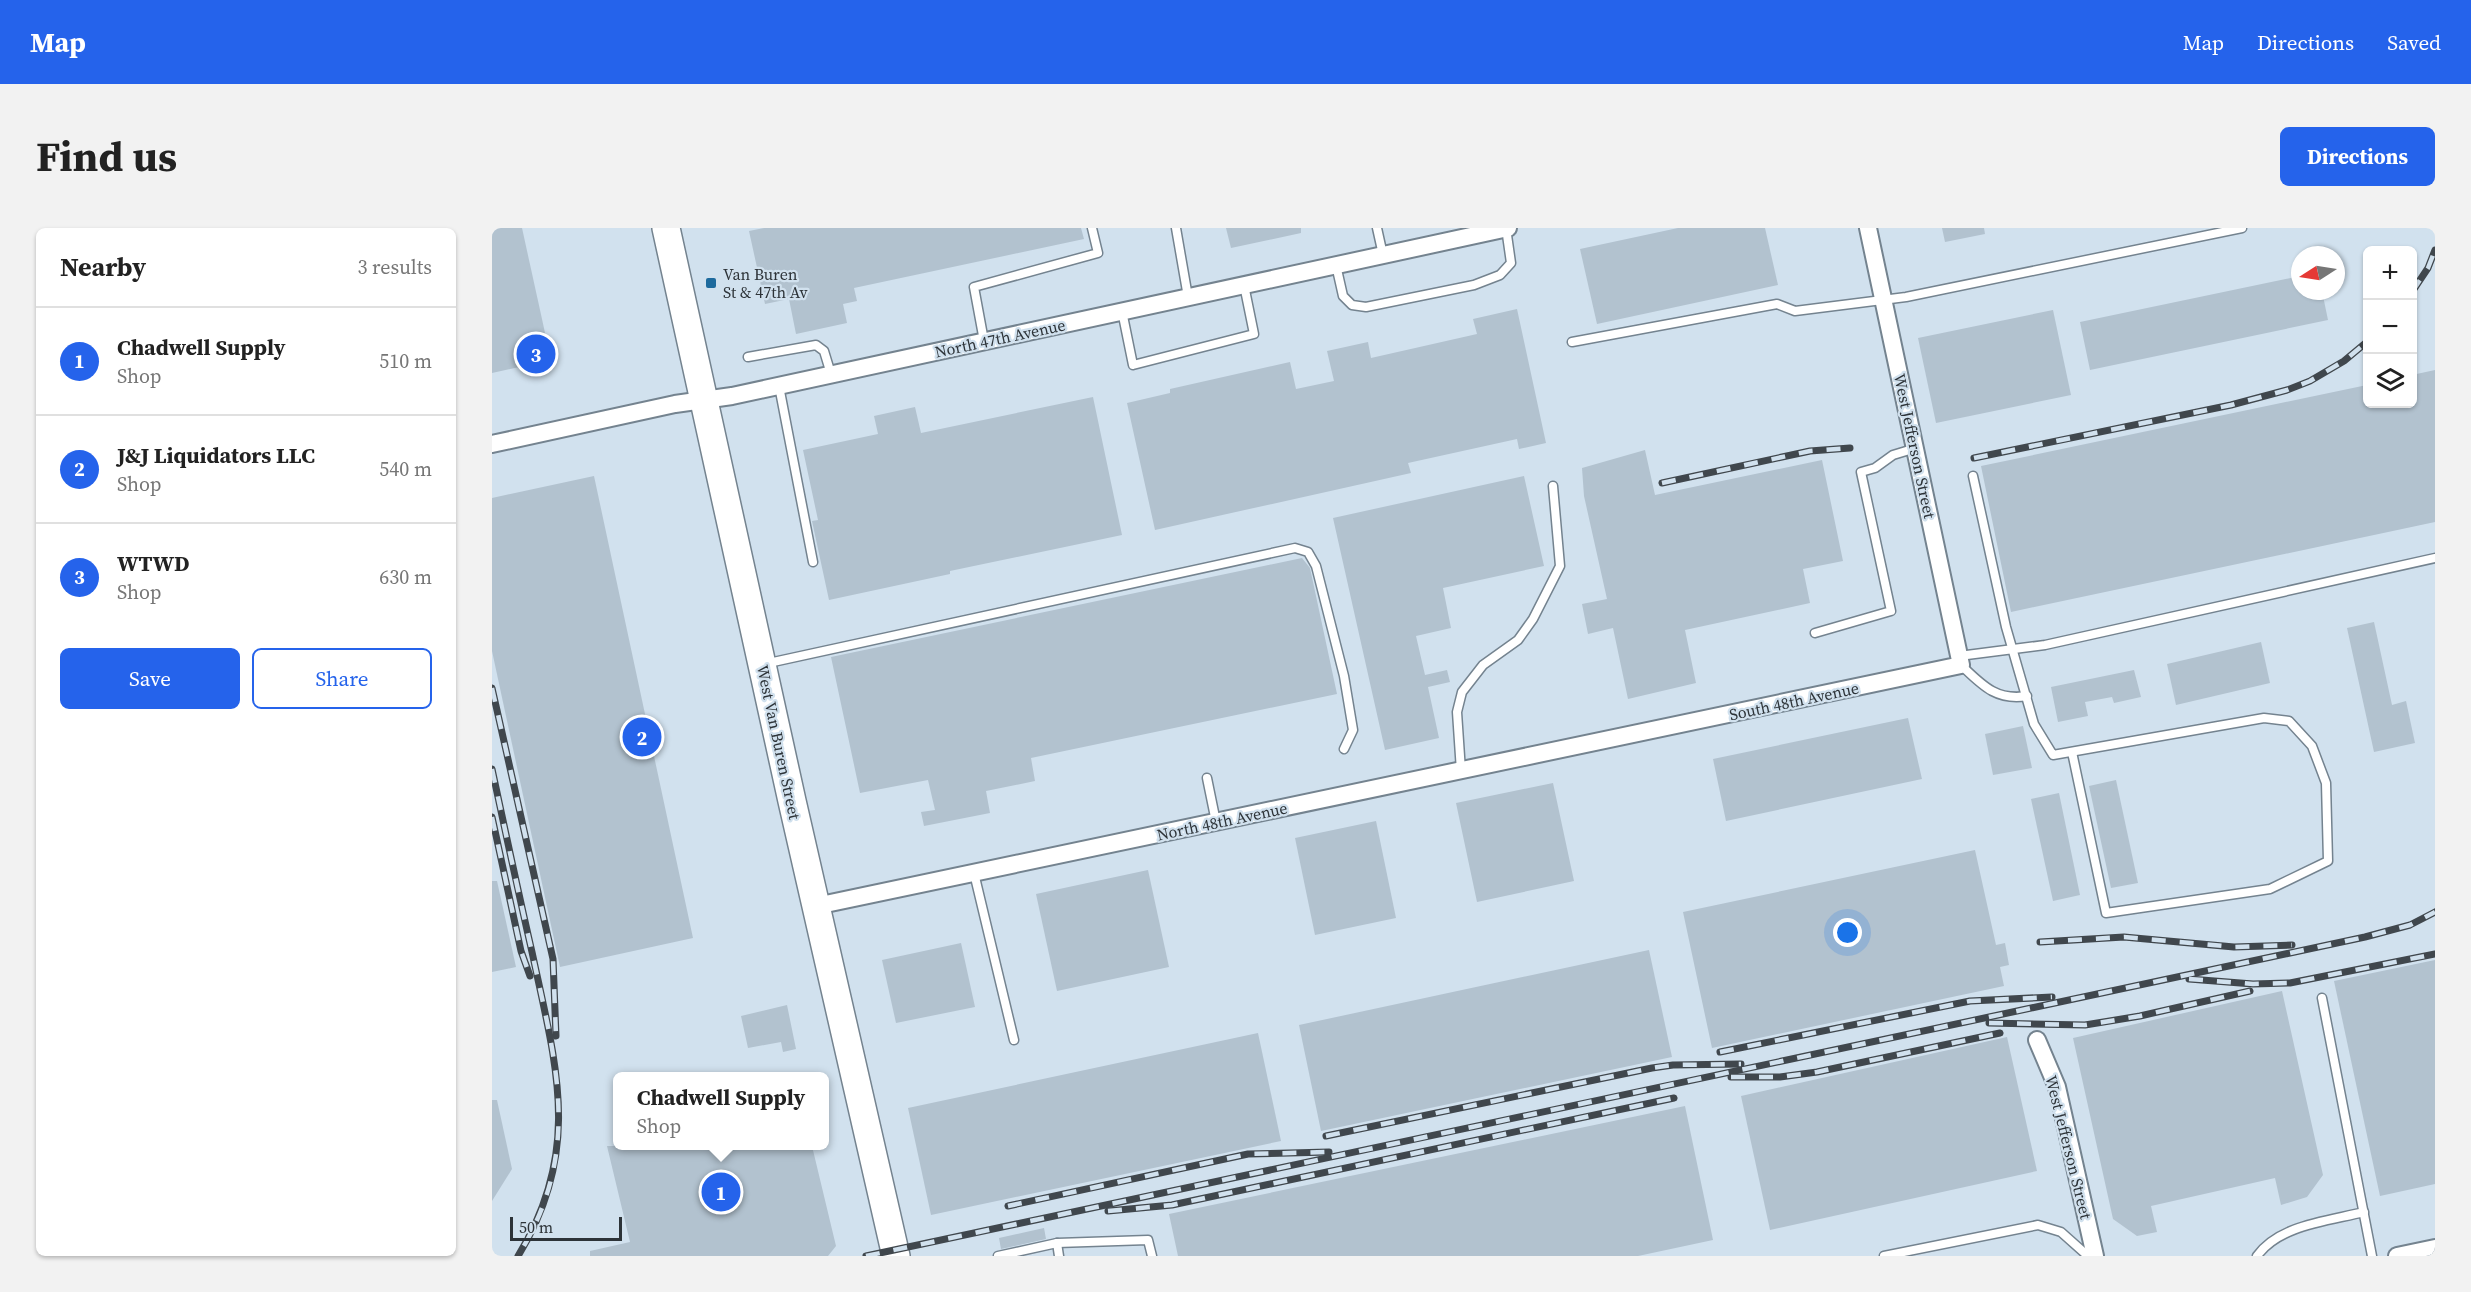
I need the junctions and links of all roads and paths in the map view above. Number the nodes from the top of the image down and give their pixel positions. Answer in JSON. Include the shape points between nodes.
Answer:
{"nodes":[{"id":1,"x":666,"y":228,"type":"edge"},
{"id":2,"x":1092,"y":228,"type":"edge"},
{"id":3,"x":1176,"y":228,"type":"edge"},
{"id":4,"x":1377,"y":228,"type":"edge"},
{"id":5,"x":1507,"y":228,"type":"edge"},
{"id":6,"x":1868,"y":228,"type":"edge"},
{"id":7,"x":2242,"y":228,"type":"edge"},
{"id":8,"x":1453,"y":234,"type":"edge"},
{"id":9,"x":1383,"y":255,"type":"junction"},
{"id":10,"x":1336,"y":265,"type":"junction"},
{"id":11,"x":1244,"y":285,"type":"junction"},
{"id":12,"x":1188,"y":297,"type":"junction"},
{"id":13,"x":1883,"y":300,"type":"junction"},
{"id":14,"x":1122,"y":311,"type":"junction"},
{"id":15,"x":984,"y":341,"type":"junction"},
{"id":16,"x":1572,"y":342,"type":"dead end"},
{"id":17,"x":748,"y":357,"type":"dead end"},
{"id":18,"x":831,"y":374,"type":"junction"},
{"id":19,"x":779,"y":386,"type":"junction"},
{"id":20,"x":705,"y":401,"type":"junction"},
{"id":21,"x":492,"y":444,"type":"edge"},
{"id":22,"x":1916,"y":448,"type":"junction"},
{"id":23,"x":1972,"y":476,"type":"dead end"},
{"id":24,"x":1553,"y":486,"type":"dead end"},
{"id":25,"x":2435,"y":558,"type":"edge"},
{"id":26,"x":813,"y":562,"type":"dead end"},
{"id":27,"x":1815,"y":633,"type":"dead end"},
{"id":28,"x":2014,"y":649,"type":"junction"},
{"id":29,"x":1960,"y":661,"type":"junction"},
{"id":30,"x":762,"y":664,"type":"junction"},
{"id":31,"x":2027,"y":696,"type":"junction"},
{"id":32,"x":1628,"y":736,"type":"joint"},
{"id":33,"x":1344,"y":748,"type":"dead end"},
{"id":34,"x":2072,"y":752,"type":"junction"},
{"id":35,"x":1461,"y":771,"type":"junction"},
{"id":36,"x":1207,"y":778,"type":"dead end"},
{"id":37,"x":1216,"y":822,"type":"junction"},
{"id":38,"x":974,"y":873,"type":"junction"},
{"id":39,"x":816,"y":906,"type":"junction"},
{"id":40,"x":2322,"y":998,"type":"dead end"},
{"id":41,"x":1014,"y":1040,"type":"dead end"},
{"id":42,"x":2037,"y":1040,"type":"dead end"},
{"id":43,"x":2364,"y":1212,"type":"junction"},
{"id":44,"x":1057,"y":1243,"type":"junction"},
{"id":45,"x":2435,"y":1248,"type":"edge"},
{"id":46,"x":2407,"y":1255,"type":"edge"},
{"id":47,"x":896,"y":1256,"type":"edge"},
{"id":48,"x":998,"y":1256,"type":"edge"},
{"id":49,"x":1059,"y":1256,"type":"edge"},
{"id":50,"x":1152,"y":1256,"type":"edge"},
{"id":51,"x":1884,"y":1256,"type":"edge"},
{"id":52,"x":2088,"y":1256,"type":"edge"},
{"id":53,"x":2095,"y":1256,"type":"edge"},
{"id":54,"x":2256,"y":1256,"type":"edge"},
{"id":55,"x":2372,"y":1256,"type":"edge"}],
"edges":[{"from":1,"to":20,"type":"main road","name":"West Van Buren Street"},
{"from":2,"to":15,"type":"lane","via":[[1098,253],[974,287]]},
{"from":3,"to":12,"type":"lane"},
{"from":4,"to":9,"type":"lane"},
{"from":5,"to":8,"type":"street","name":"North 47th Avenue"},
{"from":5,"to":10,"type":"lane","via":[[1511,263],[1500,276],[1474,285],[1366,307],[1352,305],[1343,296]]},
{"from":6,"to":13,"type":"street","name":"West Jefferson Street"},
{"from":7,"to":13,"type":"lane"},
{"from":8,"to":9,"type":"street","name":"North 47th Avenue"},
{"from":9,"to":10,"type":"street","name":"North 47th Avenue"},
{"from":10,"to":11,"type":"street","name":"North 47th Avenue"},
{"from":11,"to":12,"type":"street","name":"North 47th Avenue"},
{"from":11,"to":14,"type":"lane","via":[[1254,334],[1133,364]]},
{"from":12,"to":14,"type":"street","name":"North 47th Avenue"},
{"from":13,"to":16,"type":"lane","via":[[1795,311],[1777,304]]},
{"from":13,"to":22,"type":"street","name":"West Jefferson Street"},
{"from":14,"to":15,"type":"street","name":"North 47th Avenue"},
{"from":15,"to":18,"type":"street","name":"North 47th Avenue"},
{"from":17,"to":18,"type":"lane","via":[[816,345],[824,351]]},
{"from":18,"to":19,"type":"street","name":"North 47th Avenue"},
{"from":19,"to":20,"type":"street","name":"North 47th Avenue"},
{"from":19,"to":26,"type":"lane"},
{"from":20,"to":21,"type":"street","name":"North 47th Avenue"},
{"from":20,"to":30,"type":"main road","name":"West Van Buren Street"},
{"from":22,"to":27,"type":"lane","via":[[1861,472],[1891,611]]},
{"from":22,"to":29,"type":"street","name":"West Jefferson Street"},
{"from":23,"to":28,"type":"lane"},
{"from":24,"to":35,"type":"lane","via":[[1560,566],[1518,640],[1483,665],[1462,692],[1457,712]]},
{"from":25,"to":28,"type":"lane"},
{"from":28,"to":29,"type":"lane"},
{"from":28,"to":31,"type":"lane"},
{"from":29,"to":31,"type":"lane","via":[[1986,689],[2011,699]]},
{"from":29,"to":32,"type":"street","name":"South 48th Avenue"},
{"from":30,"to":33,"type":"lane","via":[[1295,548],[1308,552],[1316,566],[1344,676],[1353,730]]},
{"from":30,"to":39,"type":"main road","name":"West Van Buren Street"},
{"from":31,"to":34,"type":"lane","via":[[2034,724],[2053,755]]},
{"from":32,"to":35,"type":"street","name":"North 48th Avenue"},
{"from":34,"to":34,"type":"lane","via":[[2264,718],[2289,721],[2312,746],[2326,783],[2328,861],[2270,889],[2106,913]]},
{"from":35,"to":37,"type":"street","name":"North 48th Avenue"},
{"from":36,"to":37,"type":"lane"},
{"from":37,"to":38,"type":"street","name":"North 48th Avenue"},
{"from":38,"to":39,"type":"street","name":"North 48th Avenue"},
{"from":38,"to":41,"type":"lane"},
{"from":39,"to":47,"type":"main road","name":"West Van Buren Street"},
{"from":40,"to":43,"type":"lane"},
{"from":42,"to":53,"type":"street","name":"West Jefferson Street","via":[[2057,1086]]},
{"from":43,"to":54,"type":"lane","via":[[2288,1232],[2272,1240]]},
{"from":43,"to":55,"type":"lane"},
{"from":44,"to":48,"type":"lane"},
{"from":44,"to":49,"type":"lane"},
{"from":44,"to":50,"type":"lane","via":[[1148,1240]]},
{"from":45,"to":46,"type":"street"},
{"from":51,"to":52,"type":"lane","via":[[2038,1225],[2061,1232]]}]}
